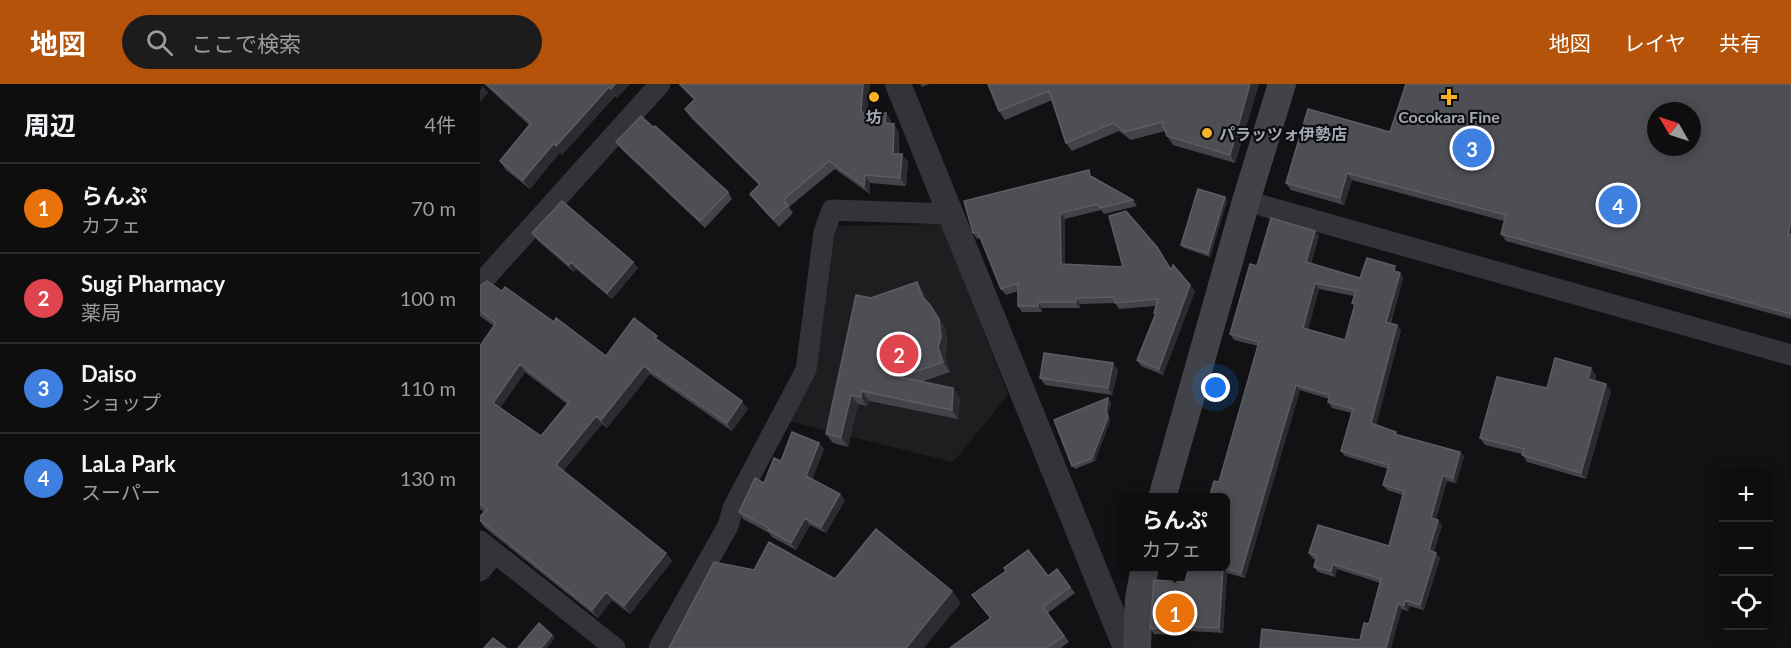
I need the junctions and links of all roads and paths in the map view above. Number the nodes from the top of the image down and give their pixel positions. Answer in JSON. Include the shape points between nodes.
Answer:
{"nodes":[{"id":1,"x":660,"y":84,"type":"edge"},
{"id":2,"x":898,"y":84,"type":"edge"},
{"id":3,"x":1282,"y":84,"type":"edge"},
{"id":4,"x":1246,"y":201,"type":"junction"},
{"id":5,"x":949,"y":214,"type":"junction"},
{"id":6,"x":480,"y":284,"type":"edge"},
{"id":7,"x":1791,"y":355,"type":"edge"},
{"id":8,"x":1163,"y":493,"type":"edge"},
{"id":9,"x":488,"y":547,"type":"edge"},
{"id":10,"x":480,"y":571,"type":"edge"},
{"id":11,"x":1144,"y":571,"type":"edge"},
{"id":12,"x":615,"y":648,"type":"edge"},
{"id":13,"x":659,"y":648,"type":"edge"},
{"id":14,"x":1126,"y":648,"type":"edge"},
{"id":15,"x":1137,"y":648,"type":"edge"}],
"edges":[{"from":1,"to":6,"type":"street"},
{"from":2,"to":5,"type":"street"},
{"from":3,"to":4,"type":"main road"},
{"from":4,"to":7,"type":"street"},
{"from":4,"to":8,"type":"main road"},
{"from":5,"to":13,"type":"street","via":[[832,210],[824,232],[806,370],[733,508],[728,526]]},
{"from":5,"to":14,"type":"street"},
{"from":9,"to":10,"type":"street"},
{"from":9,"to":12,"type":"street"},
{"from":11,"to":15,"type":"main road"}]}
